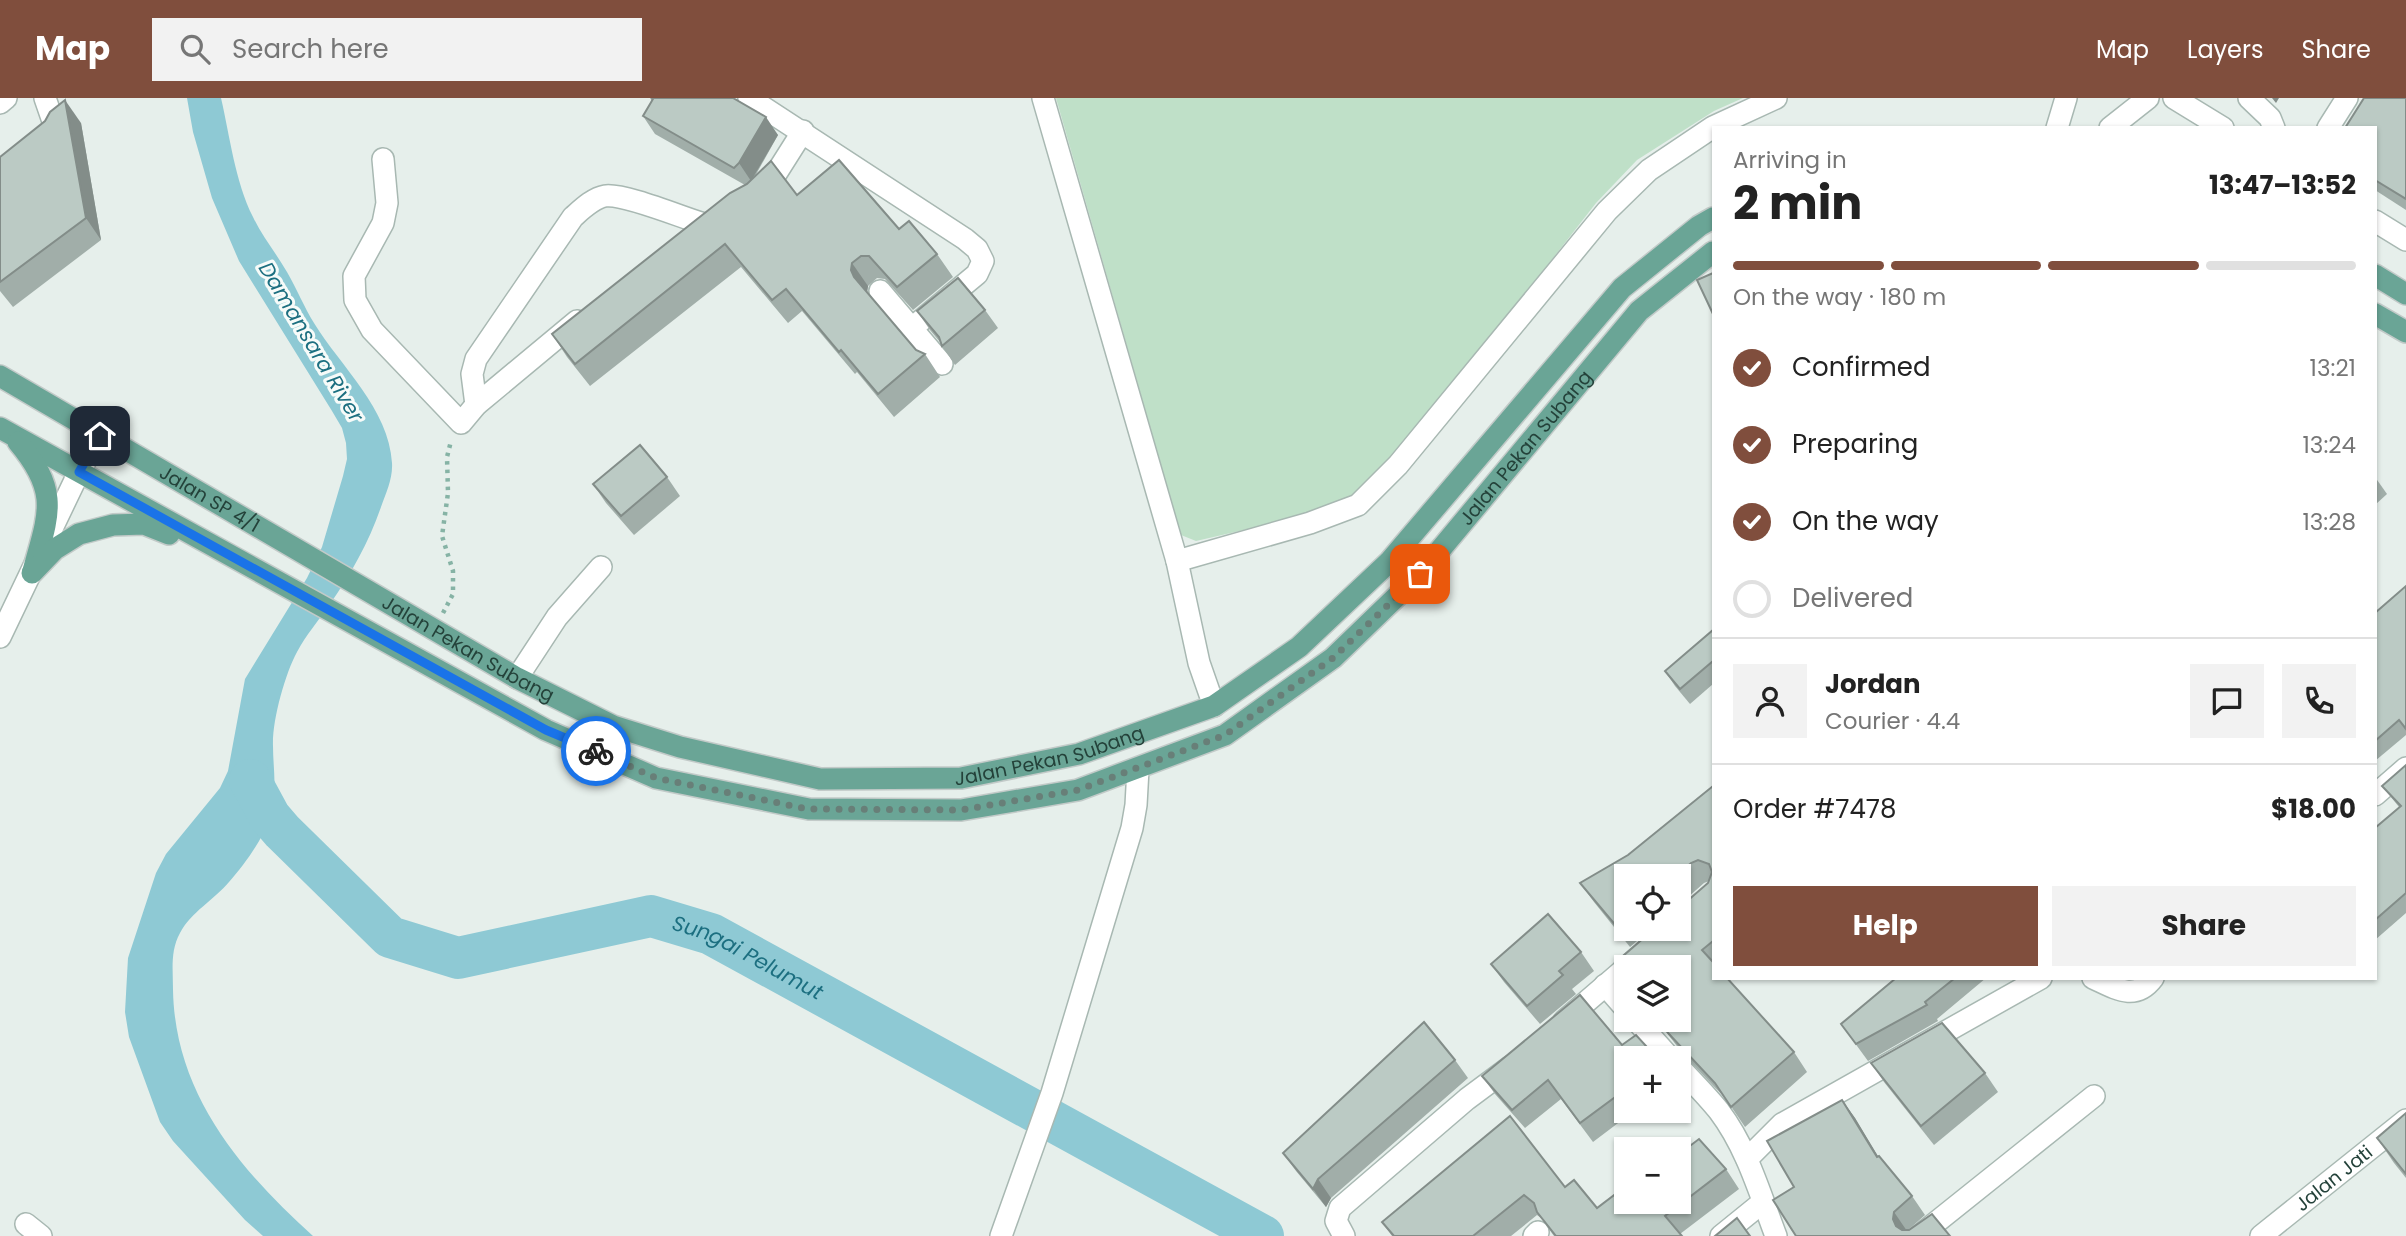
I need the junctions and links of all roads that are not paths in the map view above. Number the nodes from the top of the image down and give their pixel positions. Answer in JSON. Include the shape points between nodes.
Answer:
{"nodes":[{"id":1,"x":6,"y":98,"type":"edge"},
{"id":2,"x":44,"y":98,"type":"edge"},
{"id":3,"x":749,"y":98,"type":"edge"},
{"id":4,"x":1043,"y":98,"type":"edge"},
{"id":5,"x":1776,"y":98,"type":"edge"},
{"id":6,"x":2066,"y":98,"type":"edge"},
{"id":7,"x":2148,"y":98,"type":"edge"},
{"id":8,"x":2174,"y":98,"type":"edge"},
{"id":9,"x":2249,"y":98,"type":"edge"},
{"id":10,"x":2347,"y":98,"type":"edge"},
{"id":11,"x":0,"y":103,"type":"edge"},
{"id":12,"x":1715,"y":126,"type":"edge"},
{"id":13,"x":2058,"y":126,"type":"edge"},
{"id":14,"x":2113,"y":126,"type":"edge"},
{"id":15,"x":2220,"y":126,"type":"edge"},
{"id":16,"x":2273,"y":126,"type":"edge"},
{"id":17,"x":2329,"y":126,"type":"edge"},
{"id":18,"x":1712,"y":128,"type":"edge"},
{"id":19,"x":803,"y":131,"type":"junction"},
{"id":20,"x":30,"y":153,"type":"edge"},
{"id":21,"x":383,"y":159,"type":"dead end"},
{"id":22,"x":746,"y":202,"type":"edge"},
{"id":23,"x":1712,"y":219,"type":"edge"},
{"id":24,"x":2377,"y":225,"type":"edge"},
{"id":25,"x":680,"y":237,"type":"edge"},
{"id":26,"x":2406,"y":240,"type":"edge"},
{"id":27,"x":1712,"y":253,"type":"edge"},
{"id":28,"x":2377,"y":276,"type":"edge"},
{"id":29,"x":880,"y":290,"type":"edge"},
{"id":30,"x":2406,"y":294,"type":"edge"},
{"id":31,"x":594,"y":306,"type":"edge"},
{"id":32,"x":2377,"y":315,"type":"edge"},
{"id":33,"x":912,"y":328,"type":"junction"},
{"id":34,"x":2406,"y":332,"type":"edge"},
{"id":35,"x":942,"y":364,"type":"edge"},
{"id":36,"x":0,"y":376,"type":"edge"},
{"id":37,"x":476,"y":405,"type":"junction"},
{"id":38,"x":6,"y":432,"type":"edge"},
{"id":39,"x":100,"y":436,"type":"junction"},
{"id":40,"x":79,"y":472,"type":"junction"},
{"id":41,"x":275,"y":536,"type":"joint"},
{"id":42,"x":236,"y":559,"type":"junction"},
{"id":43,"x":1177,"y":561,"type":"junction"},
{"id":44,"x":601,"y":567,"type":"dead end"},
{"id":45,"x":32,"y":573,"type":"junction"},
{"id":46,"x":260,"y":573,"type":"joint"},
{"id":47,"x":0,"y":637,"type":"edge"},
{"id":48,"x":517,"y":678,"type":"junction"},
{"id":49,"x":1214,"y":706,"type":"junction"},
{"id":50,"x":2406,"y":768,"type":"edge"},
{"id":51,"x":1138,"y":769,"type":"junction"},
{"id":52,"x":2377,"y":793,"type":"edge"},
{"id":53,"x":1658,"y":941,"type":"edge"},
{"id":54,"x":2037,"y":980,"type":"edge"},
{"id":55,"x":2098,"y":980,"type":"edge"},
{"id":56,"x":2152,"y":980,"type":"edge"},
{"id":57,"x":1605,"y":985,"type":"junction"},
{"id":58,"x":1614,"y":995,"type":"edge"},
{"id":59,"x":1553,"y":1031,"type":"edge"},
{"id":60,"x":1647,"y":1032,"type":"edge"},
{"id":61,"x":1659,"y":1046,"type":"edge"},
{"id":62,"x":1521,"y":1058,"type":"edge"},
{"id":63,"x":1691,"y":1080,"type":"edge"},
{"id":64,"x":2094,"y":1097,"type":"dead end"},
{"id":65,"x":2406,"y":1119,"type":"edge"},
{"id":66,"x":1747,"y":1159,"type":"junction"},
{"id":67,"x":1763,"y":1202,"type":"junction"},
{"id":68,"x":2272,"y":1233,"type":"edge"},
{"id":69,"x":1001,"y":1236,"type":"edge"},
{"id":70,"x":1344,"y":1236,"type":"edge"},
{"id":71,"x":1721,"y":1236,"type":"edge"},
{"id":72,"x":1776,"y":1236,"type":"edge"},
{"id":73,"x":1919,"y":1236,"type":"edge"}],
"edges":[{"from":1,"to":11,"type":"street"},
{"from":2,"to":20,"type":"street","via":[[54,121],[53,133]]},
{"from":3,"to":19,"type":"street"},
{"from":4,"to":43,"type":"street"},
{"from":5,"to":12,"type":"street"},
{"from":6,"to":13,"type":"street"},
{"from":7,"to":14,"type":"street"},
{"from":8,"to":15,"type":"street"},
{"from":9,"to":16,"type":"street"},
{"from":10,"to":17,"type":"street"},
{"from":18,"to":43,"type":"street","via":[[1649,170],[1607,211],[1398,465],[1358,505]]},
{"from":19,"to":22,"type":"street","via":[[772,180]]},
{"from":19,"to":33,"type":"street","via":[[965,239],[983,261],[977,274]]},
{"from":21,"to":37,"type":"street","via":[[387,204],[383,223],[354,276],[355,300],[372,330],[461,423]]},
{"from":23,"to":49,"type":"main road","name":"Jalan Pekan Subang","via":[[1622,288],[1390,562],[1299,648]]},
{"from":24,"to":26,"type":"street"},
{"from":25,"to":37,"type":"street","via":[[710,219],[605,196],[584,207],[476,359],[472,374]]},
{"from":27,"to":51,"type":"main road","name":"Jalan Pekan Subang","via":[[1639,311],[1420,574],[1333,658],[1225,735]]},
{"from":28,"to":30,"type":"main road"},
{"from":29,"to":33,"type":"street"},
{"from":31,"to":37,"type":"street"},
{"from":32,"to":34,"type":"main road"},
{"from":33,"to":35,"type":"street"},
{"from":36,"to":39,"type":"main road","name":"Jalan SP 4/1"},
{"from":38,"to":40,"type":"main road","name":"Jalan SP 4/1"},
{"from":38,"to":45,"type":"main road","via":[[31,457],[49,502]]},
{"from":39,"to":40,"type":"street"},
{"from":39,"to":41,"type":"main road","name":"Jalan SP 4/1"},
{"from":40,"to":42,"type":"main road","name":"Jalan SP 4/1"},
{"from":40,"to":45,"type":"street"},
{"from":41,"to":48,"type":"main road","name":"Jalan Pekan Subang"},
{"from":42,"to":45,"type":"main road","via":[[145,524],[113,525],[79,534],[55,549]]},
{"from":42,"to":46,"type":"main road","name":"Jalan SP 4/1"},
{"from":43,"to":49,"type":"street","via":[[1199,663]]},
{"from":44,"to":48,"type":"street","via":[[556,617]]},
{"from":45,"to":47,"type":"street"},
{"from":46,"to":51,"type":"main road","name":"Jalan Pekan Subang","via":[[546,730],[656,778],[808,809],[961,810],[1078,790]]},
{"from":48,"to":49,"type":"main road","name":"Jalan Pekan Subang","via":[[613,726],[680,747],[820,779],[961,778],[1079,754]]},
{"from":50,"to":52,"type":"street"},
{"from":51,"to":69,"type":"street","via":[[1132,828],[1052,1093]]},
{"from":53,"to":57,"type":"street"},
{"from":54,"to":66,"type":"street","via":[[1782,1124]]},
{"from":55,"to":56,"type":"street","via":[[2123,991],[2136,991]]},
{"from":57,"to":58,"type":"street"},
{"from":57,"to":59,"type":"street"},
{"from":60,"to":61,"type":"street"},
{"from":62,"to":70,"type":"street","via":[[1340,1208],[1336,1221]]},
{"from":63,"to":66,"type":"street","via":[[1719,1111]]},
{"from":64,"to":73,"type":"street"},
{"from":65,"to":68,"type":"street","name":"Jalan Jati"},
{"from":66,"to":67,"type":"street"},
{"from":67,"to":71,"type":"street"},
{"from":67,"to":72,"type":"street"}]}
